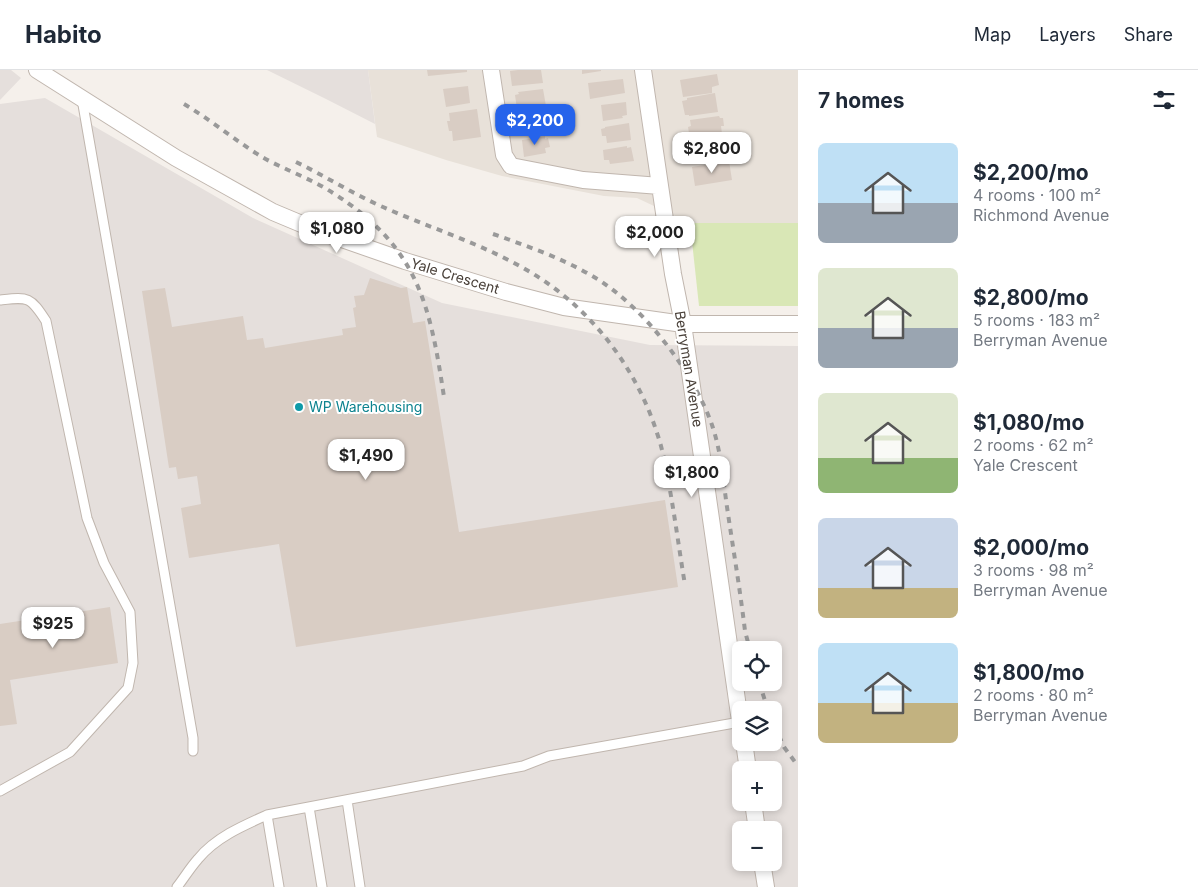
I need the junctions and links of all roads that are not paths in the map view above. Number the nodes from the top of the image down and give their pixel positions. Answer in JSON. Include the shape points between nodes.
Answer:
{"nodes":[{"id":1,"x":37,"y":70,"type":"edge"},
{"id":2,"x":491,"y":70,"type":"edge"},
{"id":3,"x":643,"y":70,"type":"edge"},
{"id":4,"x":82,"y":100,"type":"junction"},
{"id":5,"x":660,"y":186,"type":"junction"},
{"id":6,"x":0,"y":300,"type":"edge"},
{"id":7,"x":683,"y":324,"type":"junction"},
{"id":8,"x":798,"y":324,"type":"edge"},
{"id":9,"x":738,"y":701,"type":"edge"},
{"id":10,"x":732,"y":726,"type":"edge"},
{"id":11,"x":193,"y":751,"type":"dead end"},
{"id":12,"x":0,"y":790,"type":"edge"},
{"id":13,"x":347,"y":800,"type":"junction"},
{"id":14,"x":309,"y":807,"type":"junction"},
{"id":15,"x":267,"y":815,"type":"junction"},
{"id":16,"x":763,"y":871,"type":"edge"},
{"id":17,"x":177,"y":887,"type":"edge"},
{"id":18,"x":279,"y":887,"type":"edge"},
{"id":19,"x":322,"y":887,"type":"edge"},
{"id":20,"x":360,"y":887,"type":"edge"},
{"id":21,"x":766,"y":887,"type":"edge"}],
"edges":[{"from":1,"to":4,"type":"street","name":"Yale Crescent"},
{"from":2,"to":5,"type":"street","via":[[504,155],[511,166],[583,180]]},
{"from":3,"to":5,"type":"street","name":"Berryman Avenue"},
{"from":4,"to":7,"type":"street","name":"Yale Crescent","via":[[192,168],[273,212],[316,230],[430,269],[564,307]]},
{"from":4,"to":11,"type":"lane"},
{"from":5,"to":7,"type":"street","name":"Berryman Avenue"},
{"from":6,"to":12,"type":"lane","via":[[22,298],[35,304],[46,320],[87,518],[104,563],[130,612],[133,662],[128,688],[70,752]]},
{"from":7,"to":8,"type":"street","name":"Yale Crescent"},
{"from":7,"to":9,"type":"street","name":"Berryman Avenue"},
{"from":10,"to":13,"type":"lane","via":[[549,756],[523,766]]},
{"from":13,"to":14,"type":"lane"},
{"from":13,"to":20,"type":"lane"},
{"from":14,"to":15,"type":"lane"},
{"from":14,"to":19,"type":"lane"},
{"from":15,"to":17,"type":"lane","via":[[224,837],[199,857]]},
{"from":15,"to":18,"type":"lane"},
{"from":16,"to":21,"type":"street"}]}
